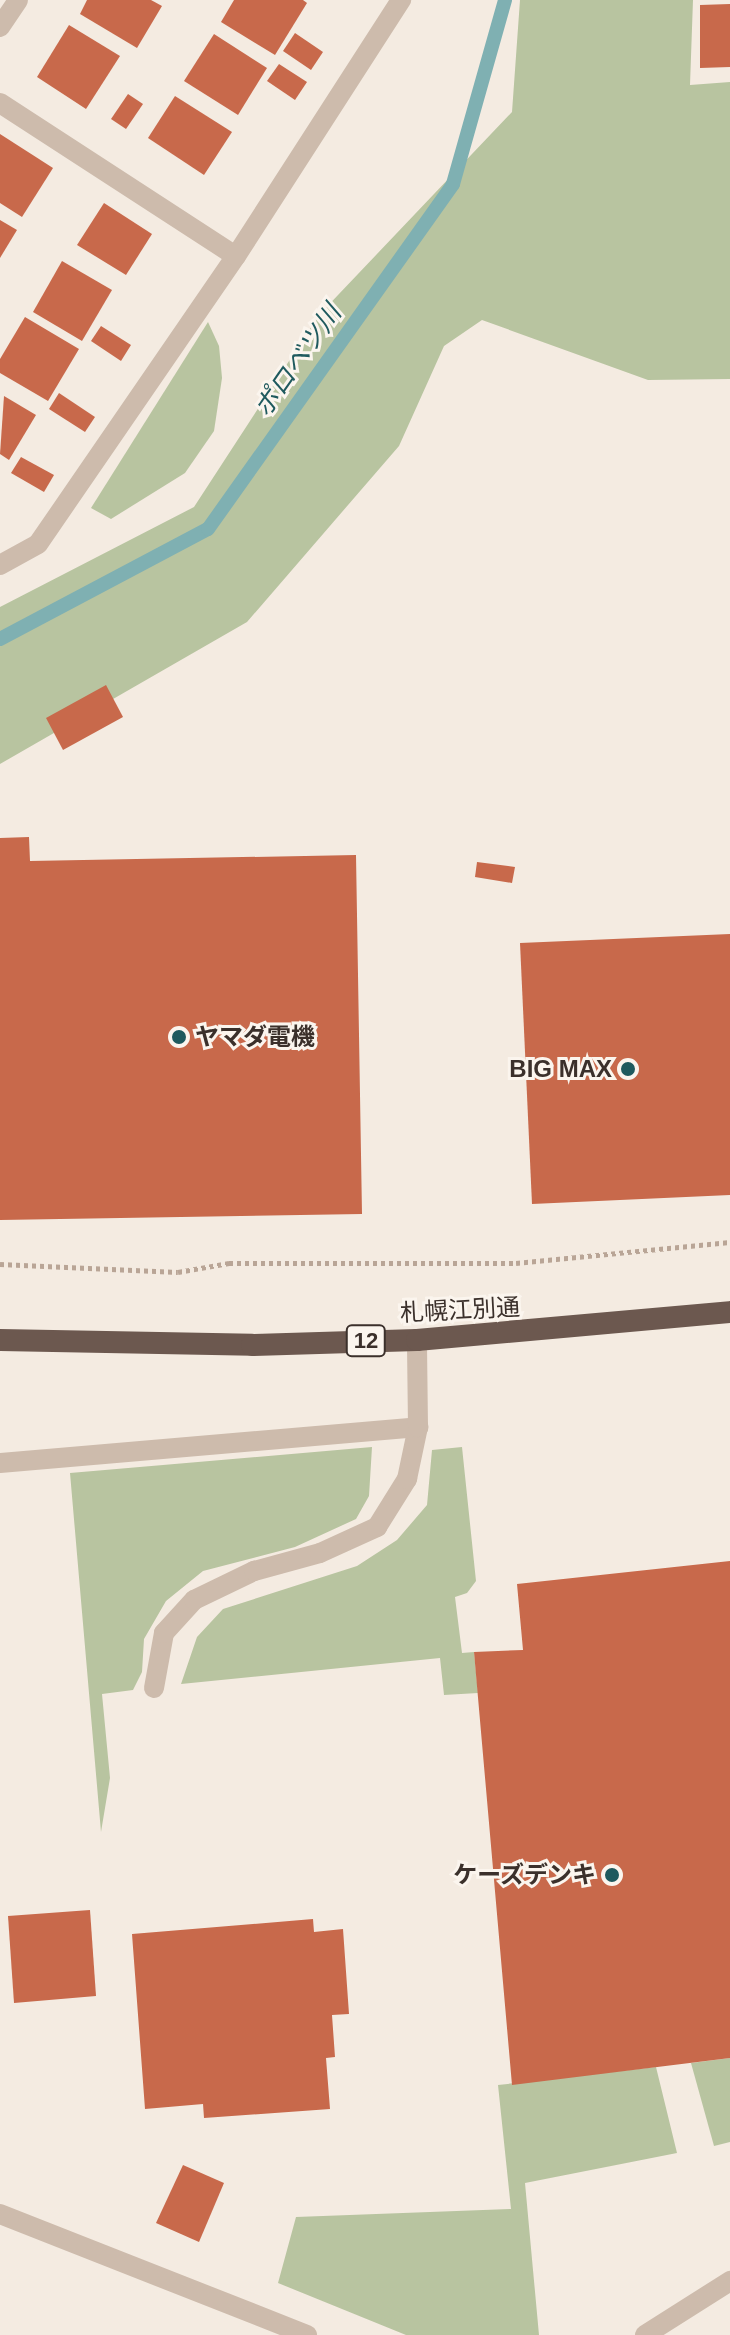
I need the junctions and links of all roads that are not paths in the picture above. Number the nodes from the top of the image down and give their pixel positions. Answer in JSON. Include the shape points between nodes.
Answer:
{"nodes":[{"id":1,"x":18,"y":0,"type":"edge"},
{"id":2,"x":401,"y":0,"type":"edge"},
{"id":3,"x":0,"y":27,"type":"edge"},
{"id":4,"x":0,"y":103,"type":"edge"},
{"id":5,"x":236,"y":256,"type":"junction"},
{"id":6,"x":0,"y":565,"type":"edge"},
{"id":7,"x":730,"y":1312,"type":"edge"},
{"id":8,"x":0,"y":1340,"type":"edge"},
{"id":9,"x":417,"y":1340,"type":"junction"},
{"id":10,"x":418,"y":1427,"type":"junction"},
{"id":11,"x":0,"y":1463,"type":"edge"},
{"id":12,"x":154,"y":1688,"type":"dead end"},
{"id":13,"x":0,"y":2214,"type":"edge"},
{"id":14,"x":730,"y":2281,"type":"edge"},
{"id":15,"x":307,"y":2335,"type":"edge"},
{"id":16,"x":645,"y":2335,"type":"edge"}],
"edges":[{"from":1,"to":3,"type":"street"},
{"from":2,"to":5,"type":"street"},
{"from":4,"to":5,"type":"street"},
{"from":5,"to":6,"type":"street","via":[[38,544]]},
{"from":7,"to":9,"type":"highway","name":"札幌江別通","number":"12"},
{"from":8,"to":9,"type":"highway","name":"札幌江別通","number":"12","via":[[173,1345]]},
{"from":9,"to":10,"type":"street"},
{"from":10,"to":11,"type":"street"},
{"from":10,"to":12,"type":"street","via":[[407,1479],[377,1527],[320,1553],[254,1571],[194,1600],[164,1633]]},
{"from":13,"to":15,"type":"street"},
{"from":14,"to":16,"type":"street"}]}
